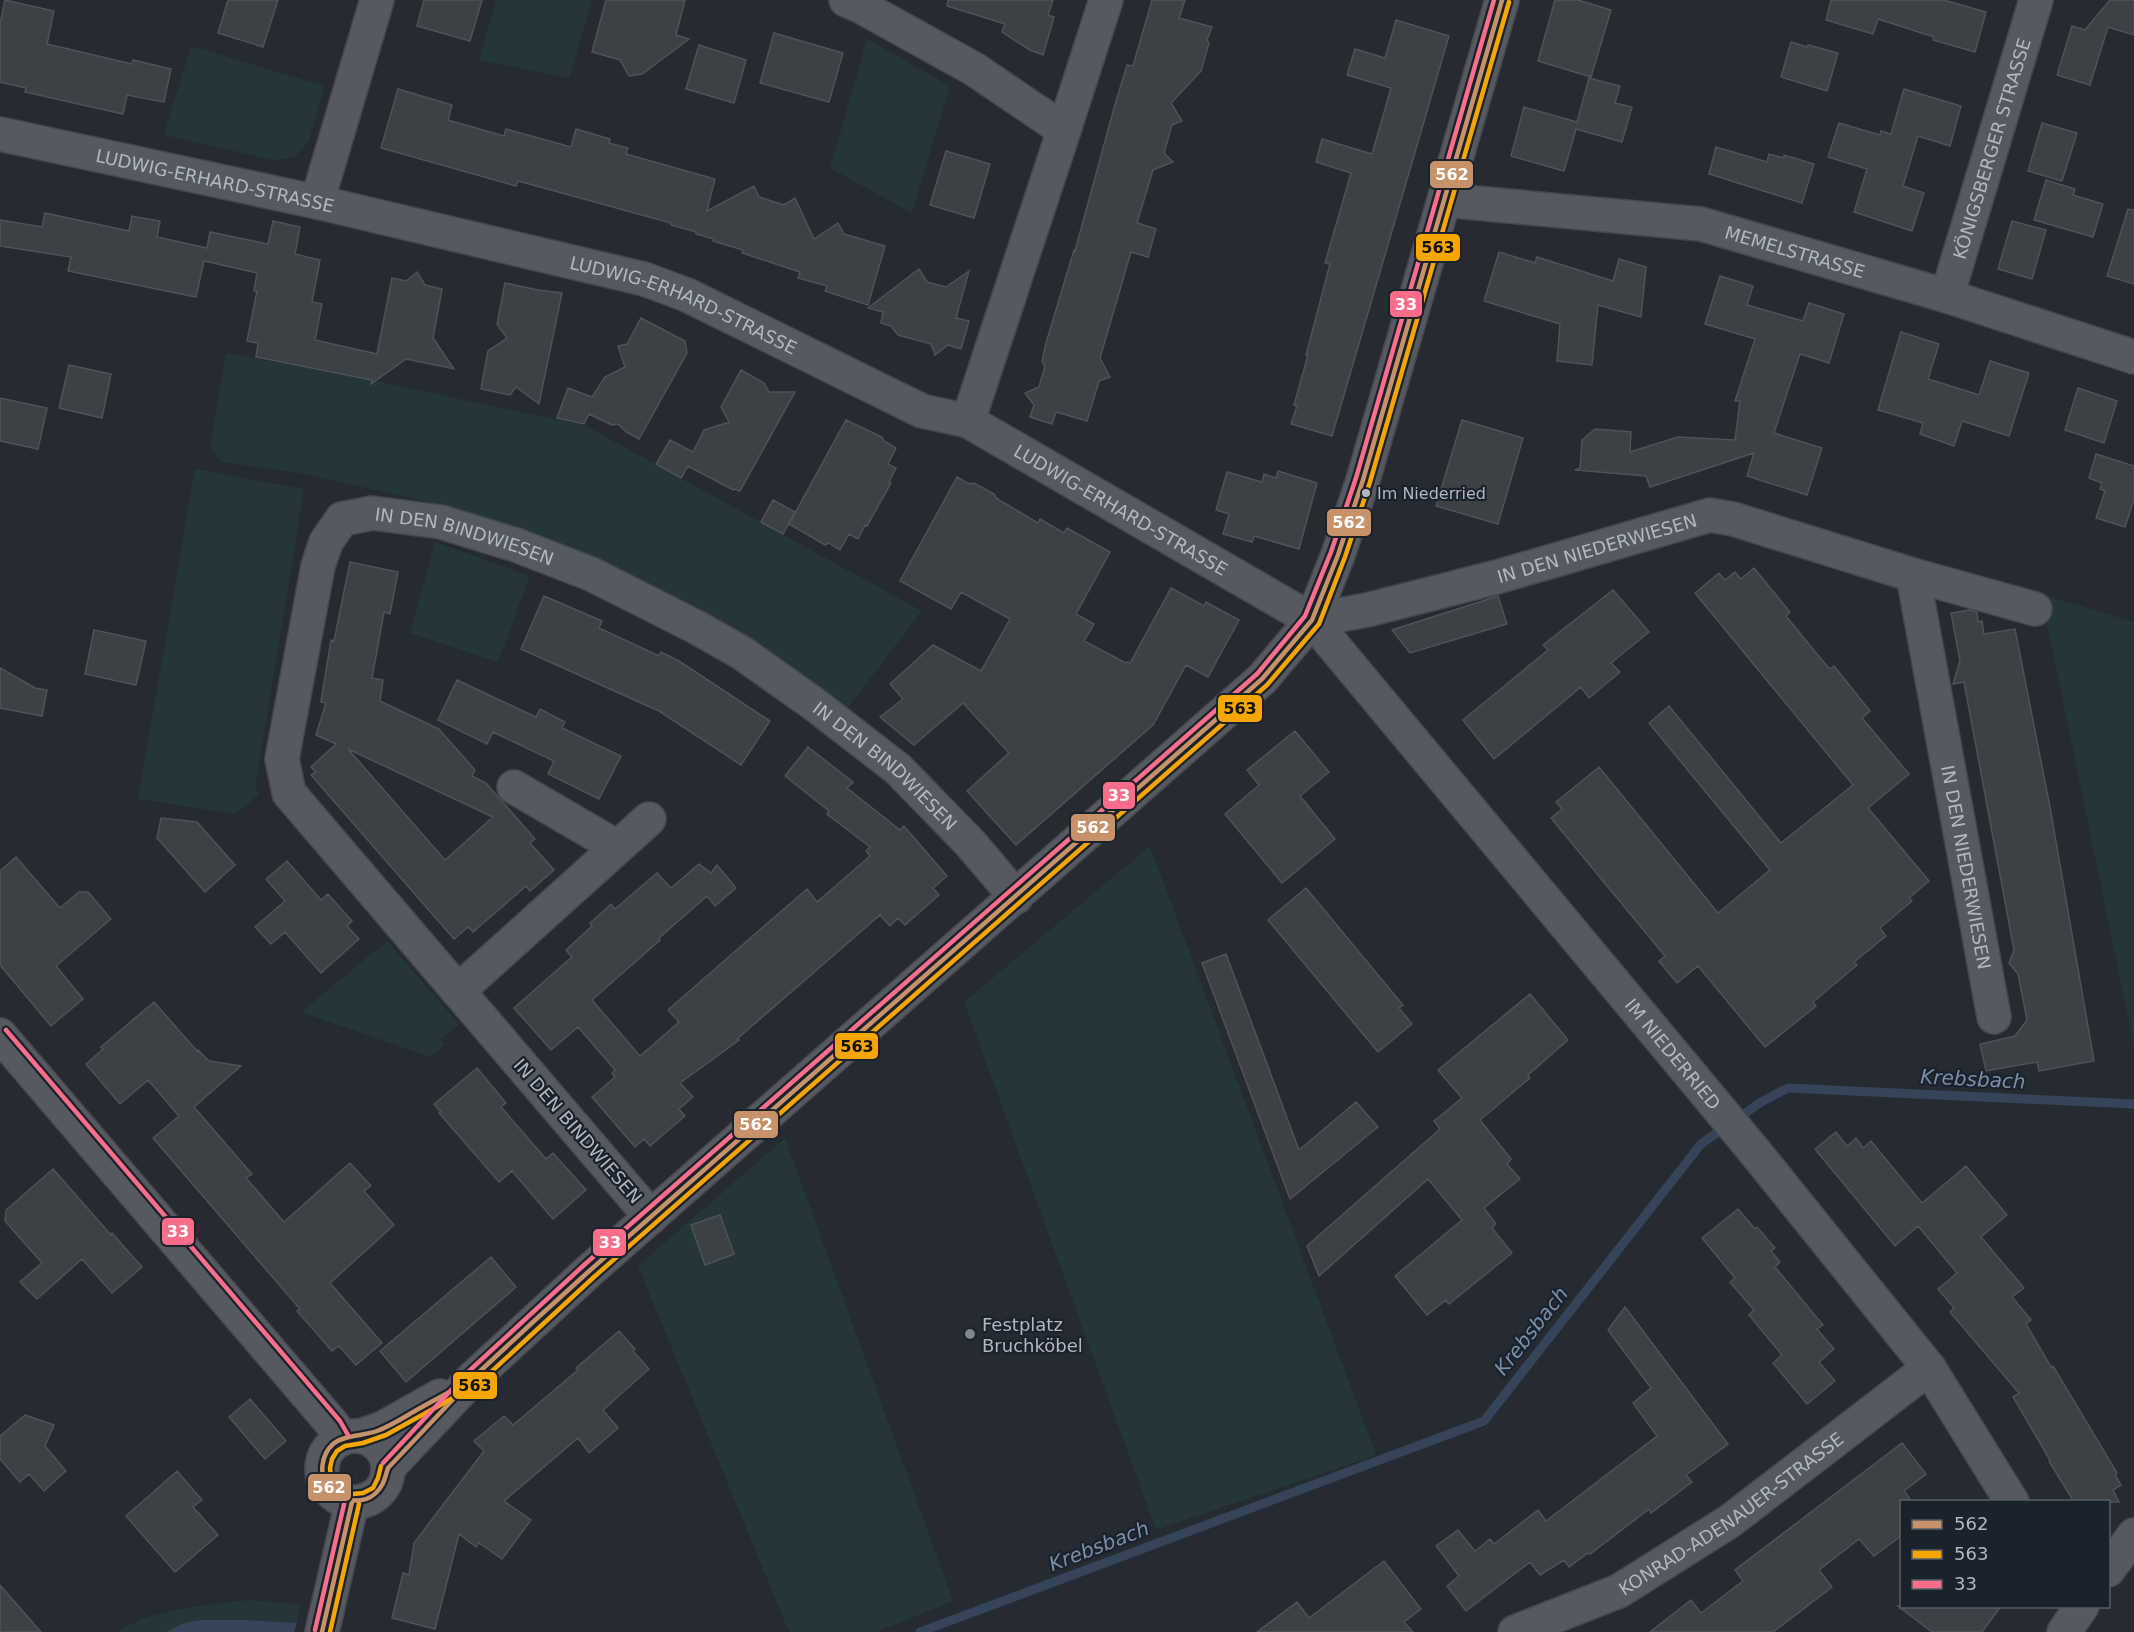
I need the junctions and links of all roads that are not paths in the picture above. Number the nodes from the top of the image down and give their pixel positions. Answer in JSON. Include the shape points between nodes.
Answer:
{"nodes":[{"id":1,"x":377,"y":0,"type":"edge"},
{"id":2,"x":846,"y":0,"type":"edge"},
{"id":3,"x":1106,"y":0,"type":"edge"},
{"id":4,"x":1502,"y":0,"type":"edge"},
{"id":5,"x":2036,"y":0,"type":"edge"},
{"id":6,"x":1064,"y":130,"type":"junction"},
{"id":7,"x":0,"y":134,"type":"edge"},
{"id":8,"x":1444,"y":200,"type":"junction"},
{"id":9,"x":317,"y":202,"type":"junction"},
{"id":10,"x":1947,"y":297,"type":"junction"},
{"id":11,"x":2134,"y":357,"type":"edge"},
{"id":12,"x":968,"y":421,"type":"junction"},
{"id":13,"x":1912,"y":575,"type":"junction"},
{"id":14,"x":2035,"y":609,"type":"dead end"},
{"id":15,"x":1312,"y":620,"type":"junction"},
{"id":16,"x":514,"y":787,"type":"dead end"},
{"id":17,"x":649,"y":819,"type":"dead end"},
{"id":18,"x":617,"y":847,"type":"junction"},
{"id":19,"x":1016,"y":897,"type":"junction"},
{"id":20,"x":458,"y":991,"type":"junction"},
{"id":21,"x":1994,"y":1017,"type":"dead end"},
{"id":22,"x":0,"y":1035,"type":"edge"},
{"id":23,"x":651,"y":1216,"type":"junction"},
{"id":24,"x":1929,"y":1368,"type":"junction"},
{"id":25,"x":473,"y":1378,"type":"junction"},
{"id":26,"x":351,"y":1437,"type":"junction"},
{"id":27,"x":388,"y":1468,"type":"junction"},
{"id":28,"x":2011,"y":1500,"type":"edge"},
{"id":29,"x":352,"y":1502,"type":"junction"},
{"id":30,"x":2134,"y":1535,"type":"edge"},
{"id":31,"x":2110,"y":1569,"type":"edge"},
{"id":32,"x":325,"y":1621,"type":"edge"},
{"id":33,"x":1515,"y":1632,"type":"edge"}],
"edges":[{"from":1,"to":9,"type":"street"},
{"from":2,"to":6,"type":"street","via":[[974,69]]},
{"from":3,"to":6,"type":"street"},
{"from":4,"to":8,"type":"street"},
{"from":5,"to":10,"type":"street","name":"KÖNIGSBERGER STRASSE"},
{"from":6,"to":12,"type":"street"},
{"from":7,"to":9,"type":"street","name":"LUDWIG-ERHARD-STRASSE"},
{"from":8,"to":10,"type":"street","name":"MEMELSTRASSE","via":[[1701,224]]},
{"from":8,"to":15,"type":"street","via":[[1363,480]]},
{"from":9,"to":12,"type":"street","name":"LUDWIG-ERHARD-STRASSE","via":[[644,279],[687,295],[922,411]]},
{"from":10,"to":11,"type":"street","name":"MEMELSTRASSE"},
{"from":12,"to":15,"type":"street","name":"LUDWIG-ERHARD-STRASSE"},
{"from":13,"to":14,"type":"street","name":"IN DEN NIEDERWIESEN"},
{"from":13,"to":15,"type":"street","name":"IN DEN NIEDERWIESEN","via":[[1710,514],[1497,576]]},
{"from":13,"to":21,"type":"street","name":"IN DEN NIEDERWIESEN"},
{"from":15,"to":19,"type":"street","via":[[1262,679]]},
{"from":15,"to":24,"type":"street","name":"IM NIEDERRIED","via":[[1755,1152]]},
{"from":16,"to":18,"type":"street"},
{"from":17,"to":18,"type":"street"},
{"from":18,"to":20,"type":"street"},
{"from":19,"to":20,"type":"street","name":"IN DEN BINDWIESEN","via":[[898,769],[742,653],[696,627],[591,574],[441,522],[372,513],[342,519],[326,542],[318,567],[282,759],[289,793]]},
{"from":19,"to":23,"type":"street"},
{"from":20,"to":23,"type":"street","name":"IN DEN BINDWIESEN"},
{"from":22,"to":26,"type":"street","via":[[334,1426]]},
{"from":23,"to":25,"type":"street"},
{"from":24,"to":28,"type":"street","name":"IM NIEDERRIED"},
{"from":24,"to":33,"type":"street","name":"KONRAD-ADENAUER-STRASSE","via":[[1730,1521],[1618,1591]]},
{"from":25,"to":26,"type":"street","via":[[383,1428]]},
{"from":25,"to":27,"type":"street"},
{"from":26,"to":27,"type":"street","via":[[375,1442],[384,1453]]},
{"from":26,"to":29,"type":"street","via":[[332,1445],[324,1456],[323,1474],[330,1491]]},
{"from":27,"to":29,"type":"street","via":[[378,1492],[366,1500]]},
{"from":29,"to":32,"type":"street"},
{"from":30,"to":31,"type":"street"}]}
